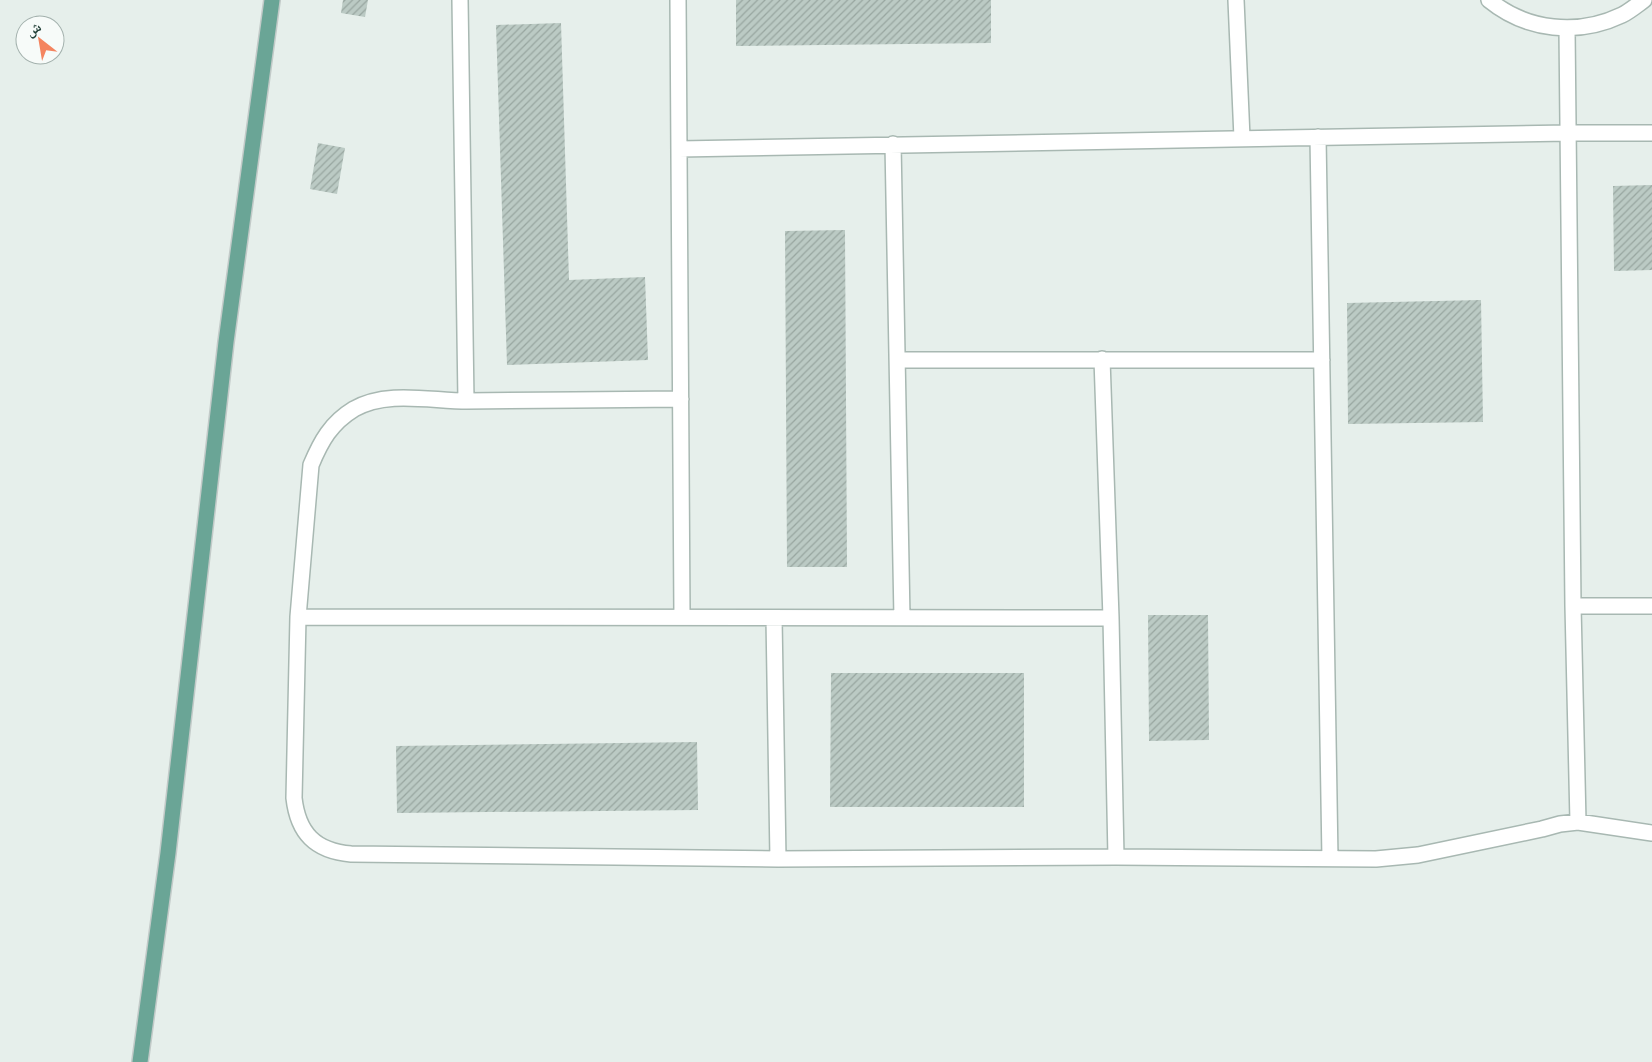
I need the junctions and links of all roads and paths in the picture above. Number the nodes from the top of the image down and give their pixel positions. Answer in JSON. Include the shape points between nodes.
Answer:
{"nodes":[{"id":1,"x":272,"y":0,"type":"edge"},
{"id":2,"x":460,"y":0,"type":"edge"},
{"id":3,"x":678,"y":0,"type":"edge"},
{"id":4,"x":1236,"y":0,"type":"edge"},
{"id":5,"x":1489,"y":0,"type":"edge"},
{"id":6,"x":1644,"y":0,"type":"edge"},
{"id":7,"x":1567,"y":29,"type":"junction"},
{"id":8,"x":1568,"y":133,"type":"junction"},
{"id":9,"x":1652,"y":133,"type":"edge"},
{"id":10,"x":1318,"y":137,"type":"junction"},
{"id":11,"x":1242,"y":138,"type":"junction"},
{"id":12,"x":893,"y":144,"type":"junction"},
{"id":13,"x":679,"y":148,"type":"junction"},
{"id":14,"x":1102,"y":359,"type":"junction"},
{"id":15,"x":898,"y":360,"type":"junction"},
{"id":16,"x":1322,"y":360,"type":"junction"},
{"id":17,"x":681,"y":399,"type":"junction"},
{"id":18,"x":466,"y":401,"type":"junction"},
{"id":19,"x":1573,"y":606,"type":"junction"},
{"id":20,"x":1652,"y":606,"type":"edge"},
{"id":21,"x":298,"y":617,"type":"junction"},
{"id":22,"x":682,"y":617,"type":"junction"},
{"id":23,"x":774,"y":618,"type":"junction"},
{"id":24,"x":902,"y":618,"type":"junction"},
{"id":25,"x":1110,"y":618,"type":"junction"},
{"id":26,"x":1578,"y":822,"type":"junction"},
{"id":27,"x":1652,"y":833,"type":"edge"},
{"id":28,"x":1116,"y":857,"type":"junction"},
{"id":29,"x":1330,"y":859,"type":"junction"},
{"id":30,"x":778,"y":860,"type":"junction"},
{"id":31,"x":140,"y":1062,"type":"edge"}],
"edges":[{"from":1,"to":31,"type":"main road","via":[[226,342],[168,854]]},
{"from":2,"to":18,"type":"street"},
{"from":3,"to":13,"type":"street"},
{"from":4,"to":11,"type":"street"},
{"from":5,"to":7,"type":"street","via":[[1513,17],[1540,26]]},
{"from":6,"to":7,"type":"street","via":[[1623,14],[1596,25]]},
{"from":7,"to":8,"type":"street"},
{"from":8,"to":9,"type":"street"},
{"from":8,"to":10,"type":"street"},
{"from":8,"to":19,"type":"street"},
{"from":10,"to":11,"type":"street"},
{"from":10,"to":16,"type":"street"},
{"from":11,"to":12,"type":"street"},
{"from":12,"to":13,"type":"street"},
{"from":12,"to":15,"type":"street"},
{"from":13,"to":17,"type":"street"},
{"from":14,"to":15,"type":"street"},
{"from":14,"to":16,"type":"street"},
{"from":14,"to":25,"type":"street"},
{"from":15,"to":24,"type":"street"},
{"from":16,"to":29,"type":"street"},
{"from":17,"to":18,"type":"street"},
{"from":17,"to":22,"type":"street"},
{"from":18,"to":21,"type":"street","via":[[402,398],[378,401],[355,409],[335,424],[320,443],[311,465]]},
{"from":19,"to":20,"type":"street"},
{"from":19,"to":26,"type":"street"},
{"from":21,"to":22,"type":"street"},
{"from":21,"to":30,"type":"street","via":[[295,813],[310,839],[322,847],[336,853],[351,854]]},
{"from":22,"to":23,"type":"street"},
{"from":23,"to":24,"type":"street"},
{"from":23,"to":30,"type":"street"},
{"from":24,"to":25,"type":"street"},
{"from":25,"to":28,"type":"street"},
{"from":26,"to":27,"type":"street"},
{"from":26,"to":29,"type":"street","via":[[1418,855]]},
{"from":28,"to":29,"type":"street"},
{"from":28,"to":30,"type":"street"}]}
